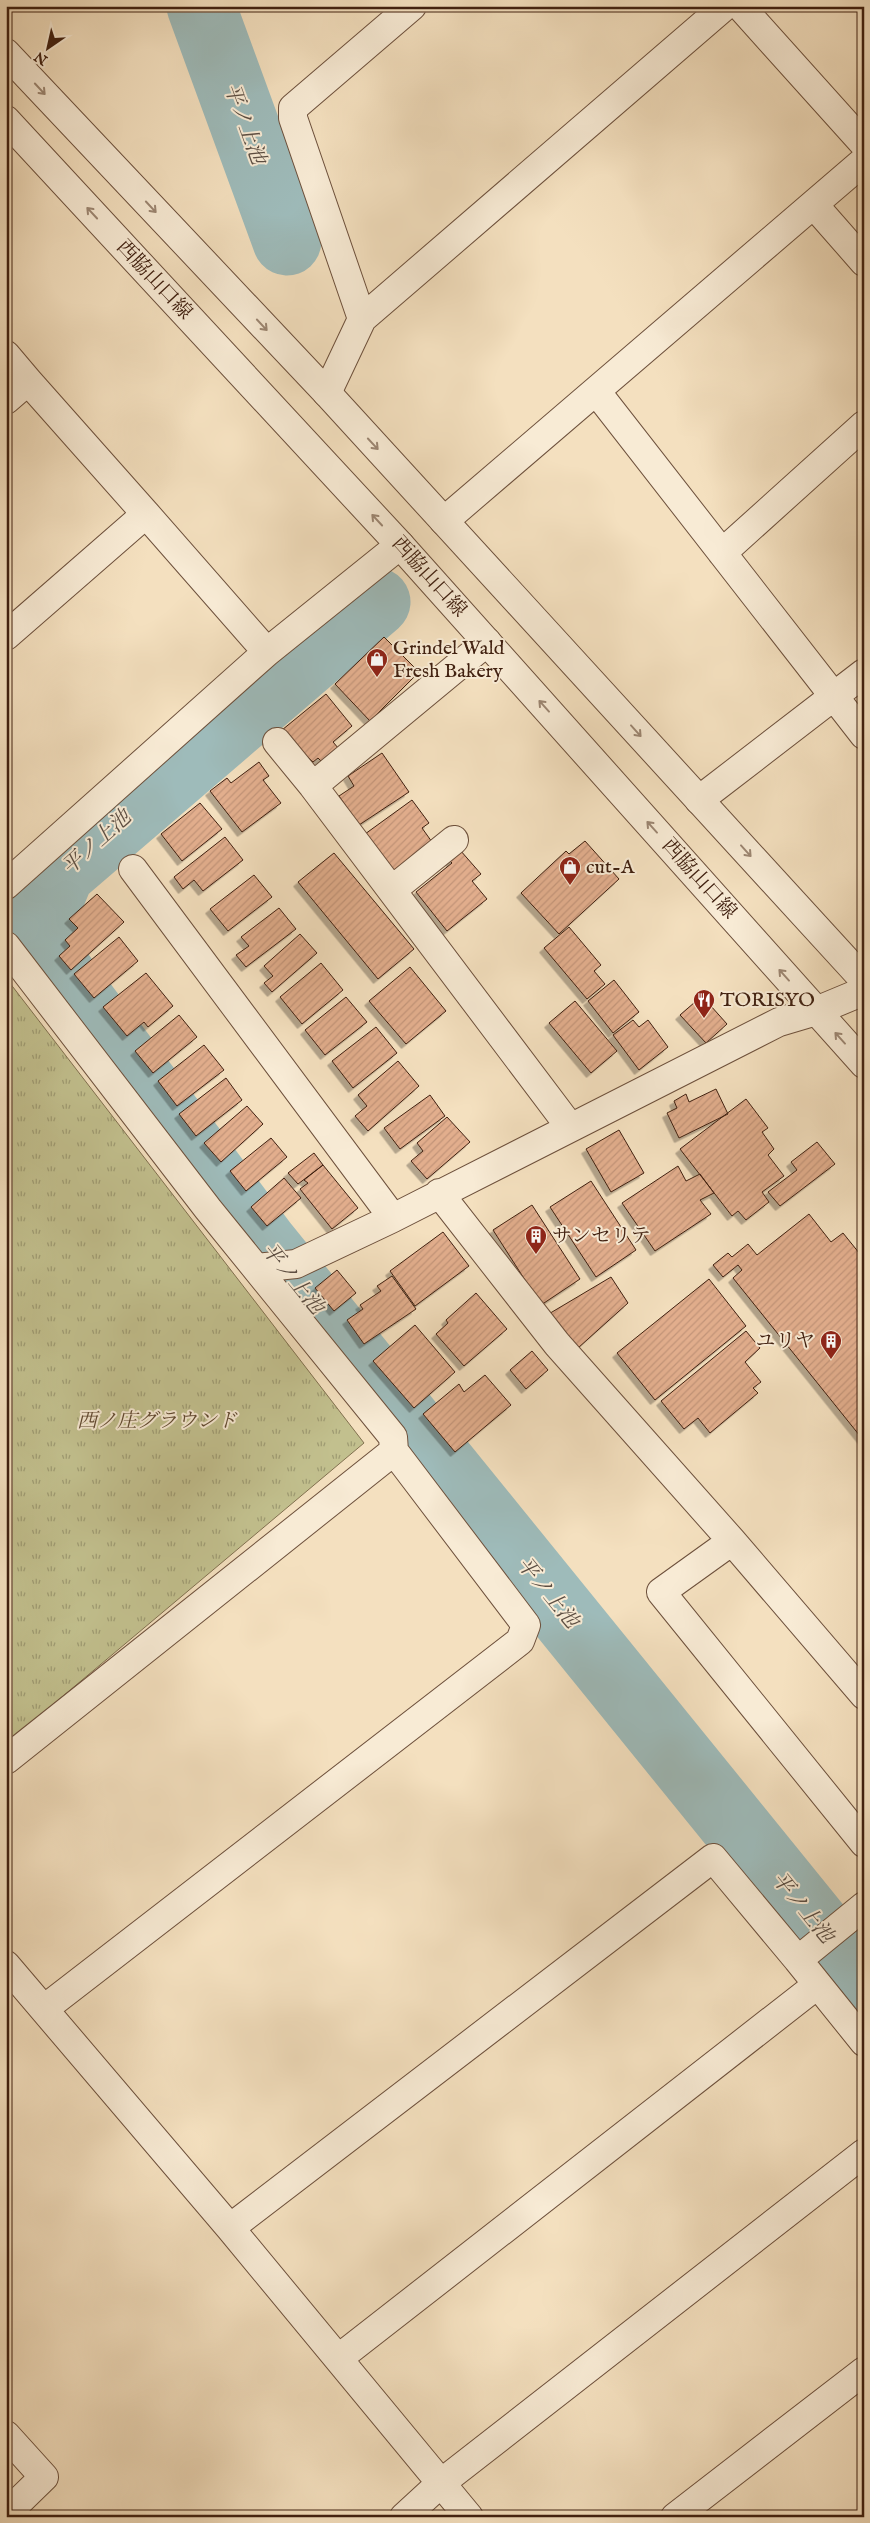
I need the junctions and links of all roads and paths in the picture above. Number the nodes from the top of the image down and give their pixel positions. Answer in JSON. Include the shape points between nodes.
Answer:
{"nodes":[{"id":1,"x":412,"y":6,"type":"edge"},
{"id":2,"x":726,"y":6,"type":"edge"},
{"id":3,"x":740,"y":6,"type":"edge"},
{"id":4,"x":6,"y":53,"type":"edge"},
{"id":5,"x":6,"y":120,"type":"edge"},
{"id":6,"x":864,"y":144,"type":"edge"},
{"id":7,"x":864,"y":161,"type":"edge"},
{"id":8,"x":814,"y":205,"type":"junction"},
{"id":9,"x":864,"y":262,"type":"edge"},
{"id":10,"x":362,"y":319,"type":"junction"},
{"id":11,"x":6,"y":355,"type":"edge"},
{"id":12,"x":28,"y":381,"type":"junction"},
{"id":13,"x":596,"y":391,"type":"junction"},
{"id":14,"x":327,"y":393,"type":"junction"},
{"id":15,"x":6,"y":400,"type":"edge"},
{"id":16,"x":864,"y":425,"type":"edge"},
{"id":17,"x":146,"y":514,"type":"junction"},
{"id":18,"x":444,"y":521,"type":"junction"},
{"id":19,"x":400,"y":545,"type":"junction"},
{"id":20,"x":722,"y":553,"type":"junction"},
{"id":21,"x":6,"y":636,"type":"edge"},
{"id":22,"x":487,"y":642,"type":"junction"},
{"id":23,"x":267,"y":652,"type":"junction"},
{"id":24,"x":864,"y":674,"type":"edge"},
{"id":25,"x":834,"y":696,"type":"junction"},
{"id":26,"x":864,"y":735,"type":"edge"},
{"id":27,"x":277,"y":742,"type":"dead end"},
{"id":28,"x":313,"y":786,"type":"junction"},
{"id":29,"x":699,"y":800,"type":"junction"},
{"id":30,"x":454,"y":840,"type":"dead end"},
{"id":31,"x":133,"y":869,"type":"dead end"},
{"id":32,"x":6,"y":885,"type":"edge"},
{"id":33,"x":392,"y":890,"type":"junction"},
{"id":34,"x":6,"y":946,"type":"edge"},
{"id":35,"x":864,"y":980,"type":"edge"},
{"id":36,"x":864,"y":991,"type":"edge"},
{"id":37,"x":816,"y":1011,"type":"junction"},
{"id":38,"x":864,"y":1064,"type":"edge"},
{"id":39,"x":570,"y":1127,"type":"junction"},
{"id":40,"x":439,"y":1193,"type":"junction"},
{"id":41,"x":394,"y":1218,"type":"junction"},
{"id":42,"x":256,"y":1268,"type":"junction"},
{"id":43,"x":394,"y":1451,"type":"junction"},
{"id":44,"x":732,"y":1540,"type":"junction"},
{"id":45,"x":864,"y":1695,"type":"edge"},
{"id":46,"x":6,"y":1760,"type":"edge"},
{"id":47,"x":864,"y":1843,"type":"edge"},
{"id":48,"x":864,"y":1906,"type":"edge"},
{"id":49,"x":805,"y":1954,"type":"junction"},
{"id":50,"x":6,"y":1965,"type":"edge"},
{"id":51,"x":818,"y":1985,"type":"junction"},
{"id":52,"x":44,"y":2009,"type":"junction"},
{"id":53,"x":864,"y":2042,"type":"edge"},
{"id":54,"x":864,"y":2153,"type":"edge"},
{"id":55,"x":230,"y":2228,"type":"junction"},
{"id":56,"x":339,"y":2358,"type":"junction"},
{"id":57,"x":864,"y":2371,"type":"edge"},
{"id":58,"x":6,"y":2435,"type":"edge"},
{"id":59,"x":441,"y":2483,"type":"junction"},
{"id":60,"x":6,"y":2514,"type":"edge"},
{"id":61,"x":404,"y":2517,"type":"edge"},
{"id":62,"x":469,"y":2517,"type":"edge"},
{"id":63,"x":675,"y":2517,"type":"edge"}],
"edges":[{"from":1,"to":10,"type":"street","via":[[293,108],[293,118]]},
{"from":2,"to":10,"type":"street"},
{"from":3,"to":6,"type":"street"},
{"from":4,"to":14,"type":"street","one_way":true},
{"from":19,"to":5,"type":"street","name":"西脇山口線","one_way":true},
{"from":7,"to":8,"type":"street"},
{"from":8,"to":9,"type":"street"},
{"from":8,"to":13,"type":"street"},
{"from":10,"to":14,"type":"street"},
{"from":11,"to":12,"type":"street"},
{"from":12,"to":15,"type":"street"},
{"from":12,"to":17,"type":"street"},
{"from":13,"to":18,"type":"street"},
{"from":13,"to":20,"type":"street"},
{"from":14,"to":18,"type":"street","one_way":true},
{"from":16,"to":20,"type":"street"},
{"from":17,"to":21,"type":"street"},
{"from":17,"to":23,"type":"street"},
{"from":18,"to":29,"type":"street","one_way":true},
{"from":19,"to":22,"type":"street","name":"西脇山口線"},
{"from":19,"to":23,"type":"street"},
{"from":20,"to":25,"type":"street"},
{"from":22,"to":28,"type":"street"},
{"from":37,"to":22,"type":"street","name":"西脇山口線","one_way":true},
{"from":23,"to":32,"type":"street"},
{"from":24,"to":25,"type":"street"},
{"from":25,"to":26,"type":"street"},
{"from":25,"to":29,"type":"street"},
{"from":27,"to":28,"type":"street"},
{"from":28,"to":33,"type":"street"},
{"from":29,"to":35,"type":"street","one_way":true},
{"from":30,"to":33,"type":"street"},
{"from":31,"to":41,"type":"street"},
{"from":33,"to":39,"type":"street"},
{"from":34,"to":42,"type":"street"},
{"from":36,"to":37,"type":"street"},
{"from":38,"to":37,"type":"street","name":"西脇山口線","one_way":true},
{"from":37,"to":39,"type":"street","via":[[779,1022]]},
{"from":39,"to":40,"type":"street"},
{"from":40,"to":41,"type":"street"},
{"from":40,"to":44,"type":"street","via":[[557,1344]]},
{"from":41,"to":42,"type":"street","via":[[296,1264]]},
{"from":42,"to":43,"type":"street","via":[[393,1437]]},
{"from":43,"to":46,"type":"street"},
{"from":43,"to":52,"type":"street","via":[[526,1625],[520,1641]]},
{"from":44,"to":45,"type":"street"},
{"from":44,"to":47,"type":"street","via":[[661,1592]]},
{"from":48,"to":49,"type":"street"},
{"from":49,"to":51,"type":"street"},
{"from":49,"to":55,"type":"street","via":[[713,1858]]},
{"from":50,"to":52,"type":"street"},
{"from":51,"to":53,"type":"street"},
{"from":51,"to":56,"type":"street"},
{"from":52,"to":55,"type":"street"},
{"from":54,"to":59,"type":"street"},
{"from":55,"to":56,"type":"street"},
{"from":56,"to":59,"type":"street"},
{"from":57,"to":63,"type":"street"},
{"from":58,"to":60,"type":"street","via":[[44,2477]]},
{"from":59,"to":61,"type":"street"},
{"from":59,"to":62,"type":"street"}]}
